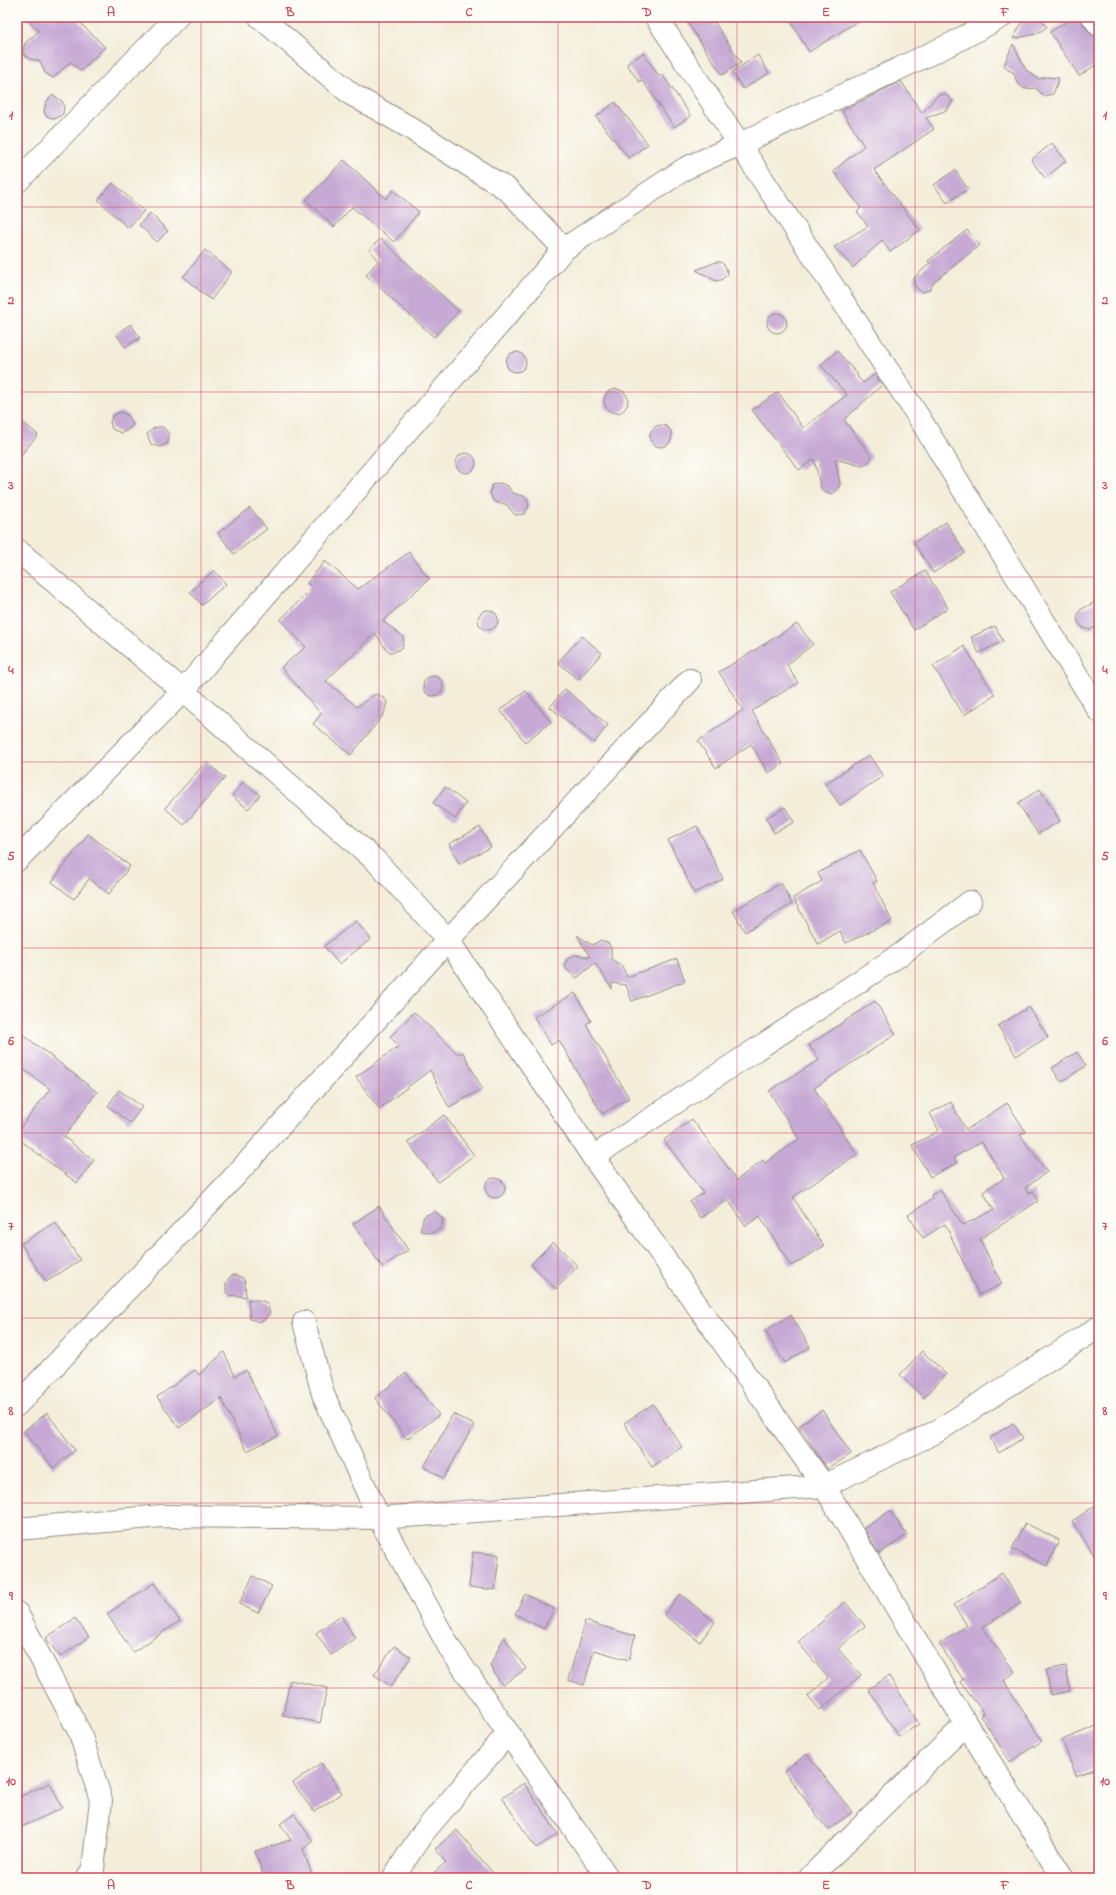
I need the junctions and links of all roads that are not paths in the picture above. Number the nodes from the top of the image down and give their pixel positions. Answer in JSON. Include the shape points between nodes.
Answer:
{"nodes":[{"id":1,"x":177,"y":17,"type":"edge"},
{"id":2,"x":260,"y":17,"type":"edge"},
{"id":3,"x":656,"y":17,"type":"edge"},
{"id":4,"x":1001,"y":17,"type":"edge"},
{"id":5,"x":1093,"y":17,"type":"edge"},
{"id":6,"x":1099,"y":25,"type":"edge"},
{"id":7,"x":740,"y":144,"type":"junction"},
{"id":8,"x":17,"y":182,"type":"edge"},
{"id":9,"x":564,"y":249,"type":"junction"},
{"id":10,"x":17,"y":550,"type":"edge"},
{"id":11,"x":690,"y":680,"type":"dead end"},
{"id":12,"x":182,"y":691,"type":"junction"},
{"id":13,"x":1099,"y":711,"type":"edge"},
{"id":14,"x":17,"y":860,"type":"edge"},
{"id":15,"x":970,"y":902,"type":"dead end"},
{"id":16,"x":448,"y":940,"type":"junction"},
{"id":17,"x":593,"y":1157,"type":"junction"},
{"id":18,"x":304,"y":1322,"type":"dead end"},
{"id":19,"x":1099,"y":1327,"type":"edge"},
{"id":20,"x":17,"y":1406,"type":"edge"},
{"id":21,"x":824,"y":1486,"type":"junction"},
{"id":22,"x":379,"y":1518,"type":"junction"},
{"id":23,"x":17,"y":1529,"type":"edge"},
{"id":24,"x":17,"y":1613,"type":"edge"},
{"id":25,"x":966,"y":1724,"type":"junction"},
{"id":26,"x":508,"y":1733,"type":"junction"},
{"id":27,"x":87,"y":1878,"type":"edge"},
{"id":28,"x":393,"y":1878,"type":"edge"},
{"id":29,"x":608,"y":1878,"type":"edge"},
{"id":30,"x":809,"y":1878,"type":"edge"},
{"id":31,"x":1063,"y":1878,"type":"edge"}],
"edges":[{"from":1,"to":8,"type":"street"},
{"from":2,"to":9,"type":"street","via":[[351,94],[508,190]]},
{"from":3,"to":7,"type":"street"},
{"from":4,"to":7,"type":"street","via":[[953,43]]},
{"from":5,"to":6,"type":"street"},
{"from":7,"to":9,"type":"street","via":[[686,168]]},
{"from":7,"to":13,"type":"street","via":[[918,416]]},
{"from":9,"to":12,"type":"street"},
{"from":10,"to":12,"type":"street"},
{"from":11,"to":16,"type":"street"},
{"from":12,"to":14,"type":"street"},
{"from":12,"to":16,"type":"street","via":[[376,861]]},
{"from":15,"to":17,"type":"street","via":[[901,954]]},
{"from":16,"to":17,"type":"street"},
{"from":16,"to":20,"type":"street","via":[[235,1176]]},
{"from":17,"to":21,"type":"street"},
{"from":18,"to":22,"type":"street","via":[[323,1394]]},
{"from":19,"to":21,"type":"street","via":[[936,1432]]},
{"from":21,"to":22,"type":"street"},
{"from":21,"to":25,"type":"street"},
{"from":22,"to":23,"type":"street","via":[[162,1516]]},
{"from":22,"to":26,"type":"street","via":[[449,1647]]},
{"from":24,"to":27,"type":"street","via":[[80,1733],[101,1800],[93,1869]]},
{"from":25,"to":30,"type":"street"},
{"from":25,"to":31,"type":"street"},
{"from":26,"to":28,"type":"street","via":[[422,1834]]},
{"from":26,"to":29,"type":"street"}]}
